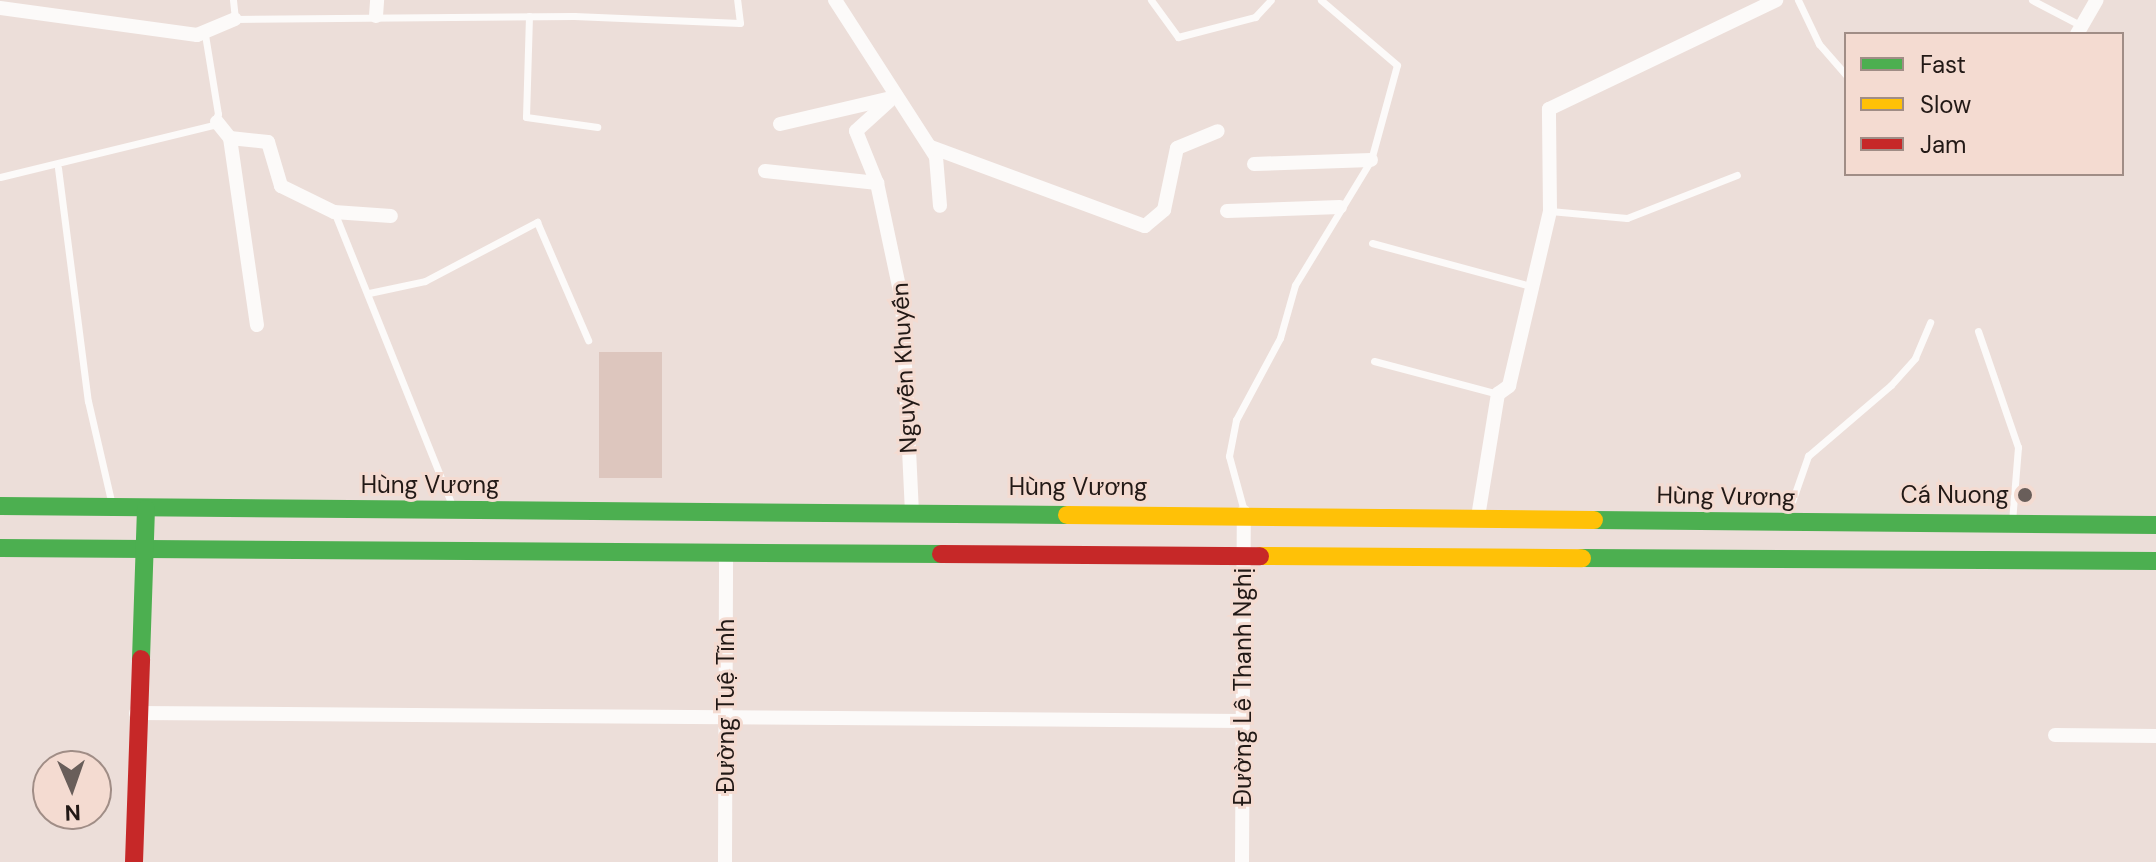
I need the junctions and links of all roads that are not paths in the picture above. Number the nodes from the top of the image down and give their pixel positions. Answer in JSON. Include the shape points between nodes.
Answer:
{"nodes":[{"id":1,"x":233,"y":0,"type":"edge"},
{"id":2,"x":377,"y":0,"type":"edge"},
{"id":3,"x":737,"y":0,"type":"edge"},
{"id":4,"x":835,"y":0,"type":"edge"},
{"id":5,"x":1151,"y":0,"type":"edge"},
{"id":6,"x":1271,"y":0,"type":"edge"},
{"id":7,"x":1321,"y":0,"type":"edge"},
{"id":8,"x":1776,"y":0,"type":"edge"},
{"id":9,"x":1798,"y":0,"type":"edge"},
{"id":10,"x":2032,"y":0,"type":"edge"},
{"id":11,"x":2097,"y":0,"type":"edge"},
{"id":12,"x":0,"y":8,"type":"edge"},
{"id":13,"x":376,"y":16,"type":"junction"},
{"id":14,"x":529,"y":16,"type":"junction"},
{"id":15,"x":235,"y":19,"type":"junction"},
{"id":16,"x":2079,"y":30,"type":"edge"},
{"id":17,"x":205,"y":35,"type":"junction"},
{"id":18,"x":1844,"y":73,"type":"edge"},
{"id":19,"x":892,"y":98,"type":"junction"},
{"id":20,"x":217,"y":122,"type":"junction"},
{"id":21,"x":780,"y":124,"type":"dead end"},
{"id":22,"x":597,"y":127,"type":"dead end"},
{"id":23,"x":1218,"y":131,"type":"dead end"},
{"id":24,"x":230,"y":138,"type":"junction"},
{"id":25,"x":931,"y":147,"type":"junction"},
{"id":26,"x":1371,"y":160,"type":"junction"},
{"id":27,"x":1254,"y":164,"type":"dead end"},
{"id":28,"x":58,"y":168,"type":"junction"},
{"id":29,"x":765,"y":171,"type":"dead end"},
{"id":30,"x":1737,"y":175,"type":"dead end"},
{"id":31,"x":0,"y":177,"type":"edge"},
{"id":32,"x":877,"y":183,"type":"junction"},
{"id":33,"x":940,"y":206,"type":"dead end"},
{"id":34,"x":1340,"y":207,"type":"junction"},
{"id":35,"x":1227,"y":211,"type":"dead end"},
{"id":36,"x":1550,"y":211,"type":"junction"},
{"id":37,"x":334,"y":212,"type":"junction"},
{"id":38,"x":391,"y":216,"type":"dead end"},
{"id":39,"x":1372,"y":243,"type":"dead end"},
{"id":40,"x":1536,"y":288,"type":"junction"},
{"id":41,"x":369,"y":293,"type":"junction"},
{"id":42,"x":1930,"y":322,"type":"dead end"},
{"id":43,"x":257,"y":325,"type":"dead end"},
{"id":44,"x":1978,"y":331,"type":"dead end"},
{"id":45,"x":588,"y":340,"type":"dead end"},
{"id":46,"x":1374,"y":361,"type":"dead end"},
{"id":47,"x":1498,"y":394,"type":"junction"},
{"id":48,"x":0,"y":506,"type":"edge"},
{"id":49,"x":113,"y":509,"type":"junction"},
{"id":50,"x":146,"y":509,"type":"junction"},
{"id":51,"x":454,"y":509,"type":"junction"},
{"id":52,"x":912,"y":511,"type":"junction"},
{"id":53,"x":1244,"y":511,"type":"junction"},
{"id":54,"x":1478,"y":517,"type":"junction"},
{"id":55,"x":1784,"y":521,"type":"junction"},
{"id":56,"x":2012,"y":523,"type":"junction"},
{"id":57,"x":2156,"y":525,"type":"edge"},
{"id":58,"x":0,"y":548,"type":"edge"},
{"id":59,"x":148,"y":551,"type":"junction"},
{"id":60,"x":726,"y":551,"type":"junction"},
{"id":61,"x":1243,"y":558,"type":"junction"},
{"id":62,"x":1781,"y":560,"type":"junction"},
{"id":63,"x":2156,"y":561,"type":"edge"},
{"id":64,"x":136,"y":713,"type":"junction"},
{"id":65,"x":726,"y":717,"type":"junction"},
{"id":66,"x":1242,"y":721,"type":"junction"},
{"id":67,"x":2055,"y":735,"type":"dead end"},
{"id":68,"x":2156,"y":736,"type":"edge"},
{"id":69,"x":134,"y":862,"type":"edge"},
{"id":70,"x":725,"y":862,"type":"edge"},
{"id":71,"x":1242,"y":862,"type":"edge"}],
"edges":[{"from":1,"to":15,"type":"lane"},
{"from":2,"to":13,"type":"street"},
{"from":3,"to":14,"type":"lane","via":[[740,23]]},
{"from":4,"to":19,"type":"street"},
{"from":5,"to":6,"type":"lane","via":[[1178,37],[1255,17]]},
{"from":7,"to":26,"type":"lane","via":[[1395,58]]},
{"from":8,"to":36,"type":"street","via":[[1549,109]]},
{"from":9,"to":18,"type":"lane","via":[[1819,44]]},
{"from":10,"to":16,"type":"lane"},
{"from":11,"to":16,"type":"street"},
{"from":12,"to":17,"type":"street"},
{"from":13,"to":14,"type":"lane"},
{"from":13,"to":15,"type":"lane"},
{"from":14,"to":22,"type":"lane","via":[[526,117]]},
{"from":15,"to":17,"type":"street"},
{"from":17,"to":20,"type":"lane"},
{"from":19,"to":21,"type":"street"},
{"from":19,"to":25,"type":"street"},
{"from":19,"to":32,"type":"street","name":"Nguyễn Khuyến","via":[[856,131]]},
{"from":20,"to":24,"type":"street"},
{"from":20,"to":28,"type":"lane"},
{"from":23,"to":25,"type":"street","via":[[1177,148],[1164,210],[1145,226]]},
{"from":24,"to":37,"type":"street","via":[[268,142],[281,186]]},
{"from":24,"to":43,"type":"street"},
{"from":25,"to":33,"type":"street"},
{"from":26,"to":27,"type":"street"},
{"from":26,"to":34,"type":"lane"},
{"from":28,"to":31,"type":"lane"},
{"from":28,"to":49,"type":"lane","via":[[88,401]]},
{"from":29,"to":32,"type":"street"},
{"from":30,"to":36,"type":"lane","via":[[1627,218]]},
{"from":32,"to":52,"type":"street","name":"Nguyễn Khuyến","via":[[891,224]]},
{"from":34,"to":35,"type":"street"},
{"from":34,"to":53,"type":"lane","via":[[1295,285],[1280,338],[1236,420],[1229,456]]},
{"from":36,"to":40,"type":"street"},
{"from":37,"to":38,"type":"street"},
{"from":37,"to":41,"type":"lane"},
{"from":39,"to":40,"type":"lane"},
{"from":40,"to":47,"type":"street","via":[[1509,386]]},
{"from":41,"to":45,"type":"lane","via":[[425,281],[537,222]]},
{"from":41,"to":51,"type":"lane"},
{"from":42,"to":55,"type":"lane","via":[[1915,358],[1891,385],[1808,456]]},
{"from":44,"to":56,"type":"lane","via":[[2018,447]]},
{"from":46,"to":47,"type":"lane"},
{"from":47,"to":54,"type":"street"},
{"from":48,"to":49,"type":"main road","name":"Hùng Vương"},
{"from":49,"to":50,"type":"main road","name":"Hùng Vương"},
{"from":50,"to":51,"type":"main road","name":"Hùng Vương"},
{"from":50,"to":59,"type":"main road"},
{"from":51,"to":52,"type":"main road","name":"Hùng Vương"},
{"from":52,"to":53,"type":"main road","name":"Hùng Vương"},
{"from":53,"to":54,"type":"main road","name":"Hùng Vương"},
{"from":53,"to":61,"type":"street","name":"Đường Lê Thanh Nghị"},
{"from":54,"to":55,"type":"main road","name":"Hùng Vương"},
{"from":55,"to":56,"type":"main road","name":"Hùng Vương"},
{"from":55,"to":62,"type":"main road"},
{"from":56,"to":57,"type":"main road","name":"Hùng Vương"},
{"from":58,"to":59,"type":"main road"},
{"from":59,"to":60,"type":"main road"},
{"from":59,"to":64,"type":"main road"},
{"from":60,"to":61,"type":"main road"},
{"from":60,"to":65,"type":"street","name":"Đường Tuệ Tĩnh"},
{"from":61,"to":62,"type":"main road"},
{"from":61,"to":66,"type":"street","name":"Đường Lê Thanh Nghị"},
{"from":62,"to":63,"type":"main road"},
{"from":64,"to":65,"type":"street"},
{"from":64,"to":69,"type":"main road"},
{"from":65,"to":66,"type":"street"},
{"from":65,"to":70,"type":"street","name":"Đường Tuệ Tĩnh"},
{"from":66,"to":71,"type":"street","name":"Đường Lê Thanh Nghị"},
{"from":67,"to":68,"type":"street"}]}
